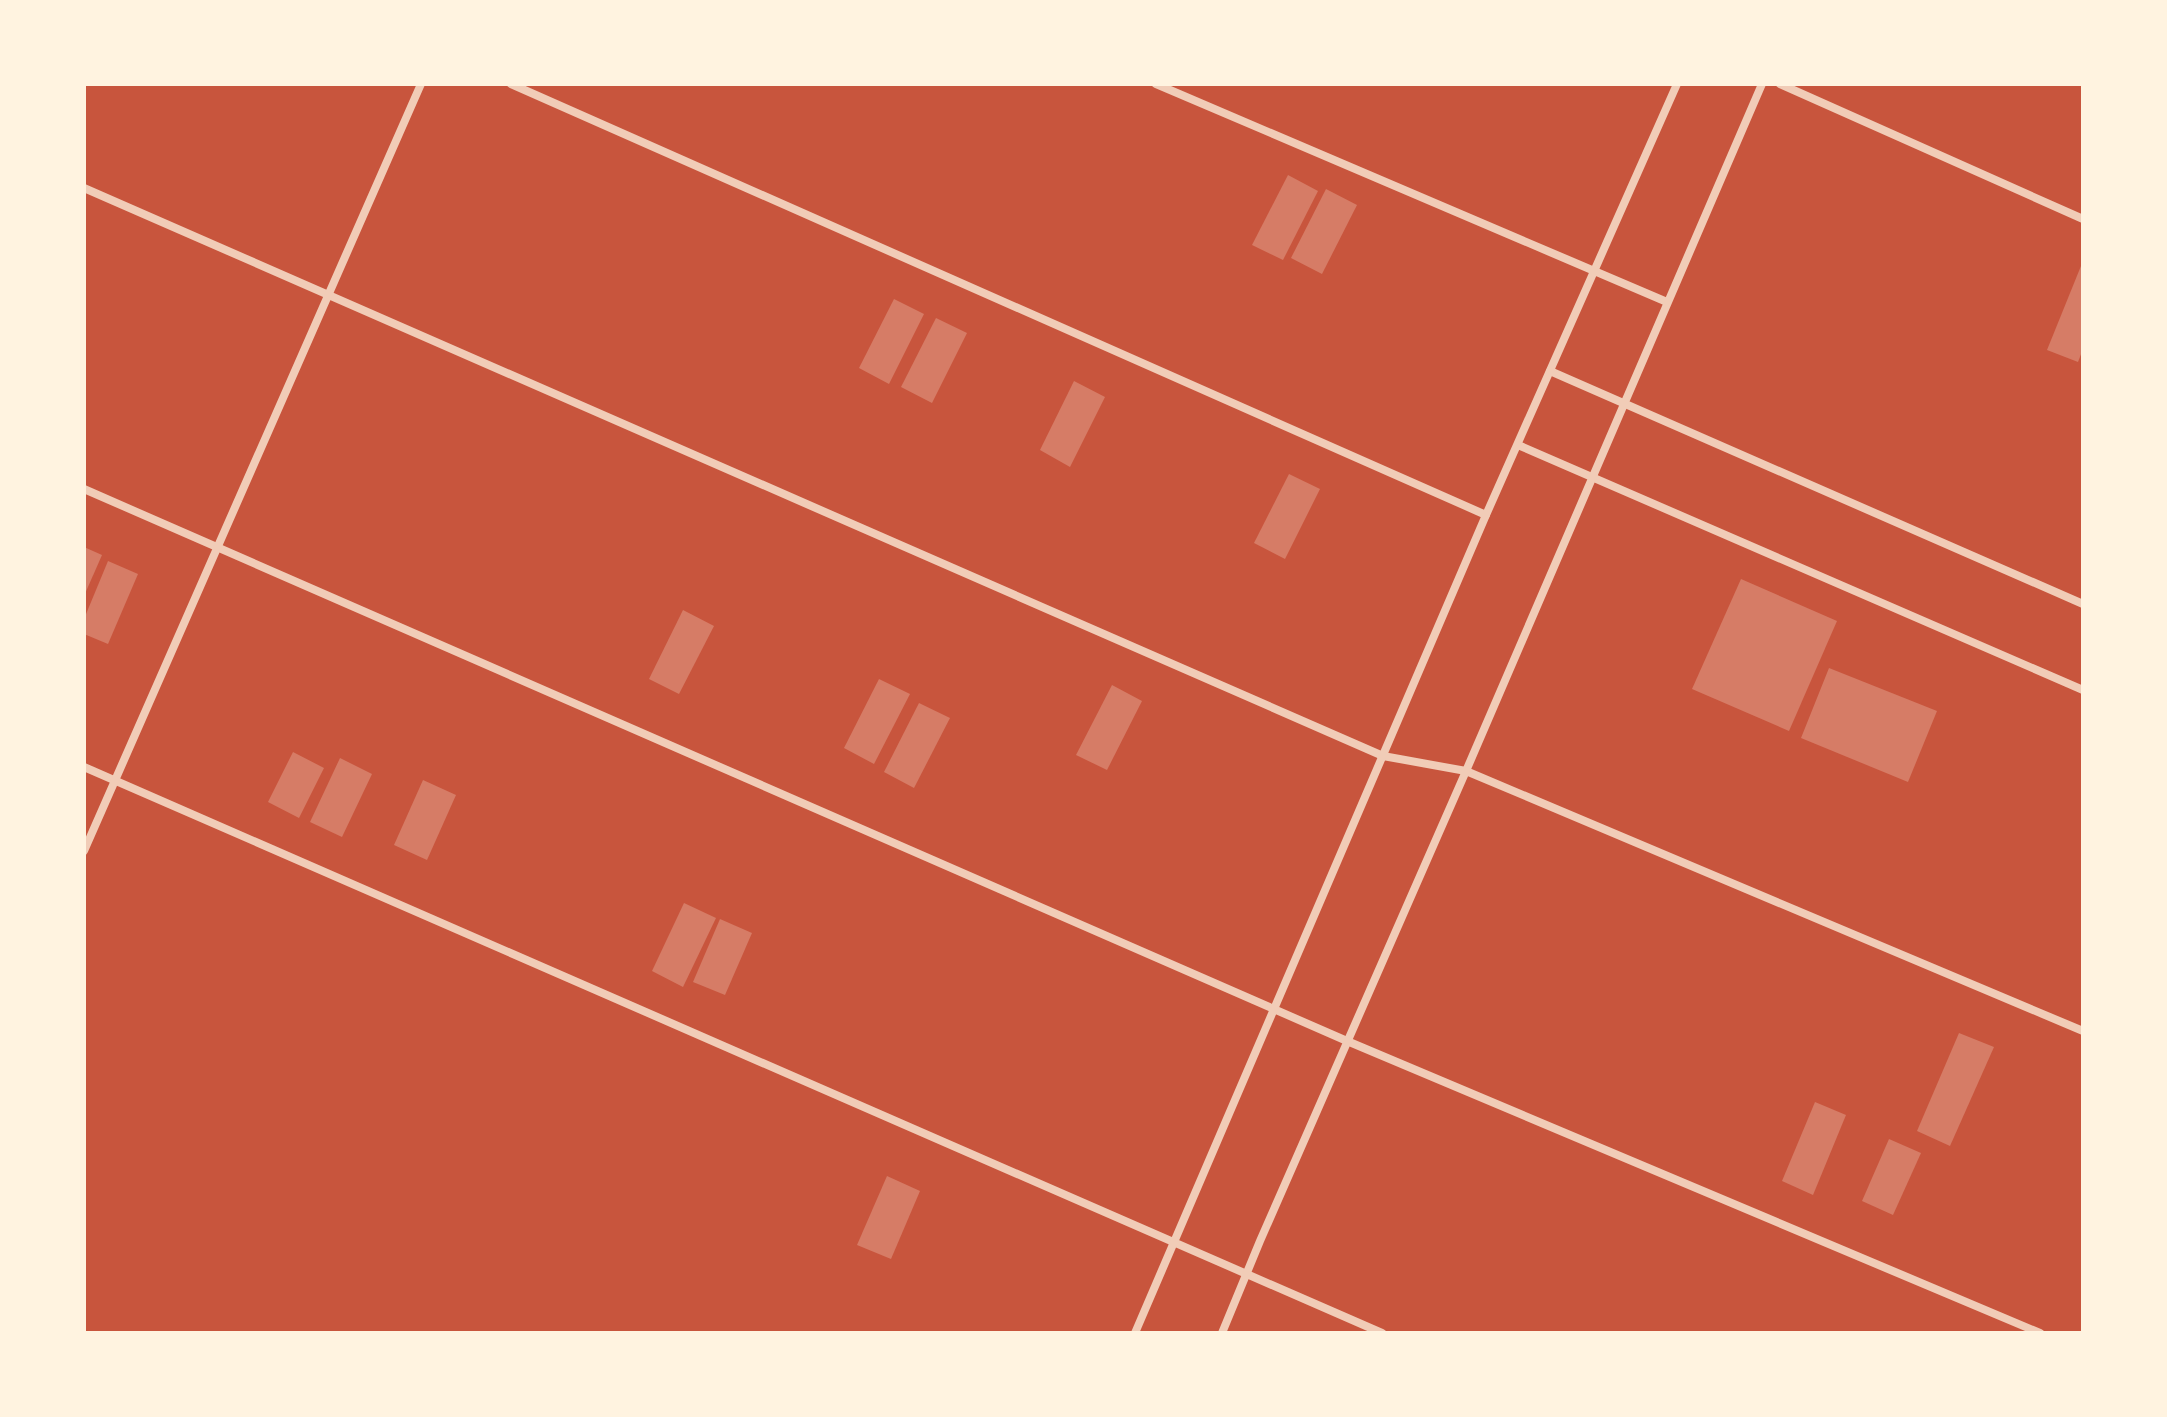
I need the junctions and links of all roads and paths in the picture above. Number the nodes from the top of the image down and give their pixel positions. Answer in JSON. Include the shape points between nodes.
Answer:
{"nodes":[{"id":1,"x":421,"y":84,"type":"edge"},
{"id":2,"x":511,"y":84,"type":"edge"},
{"id":3,"x":1156,"y":84,"type":"edge"},
{"id":4,"x":1677,"y":84,"type":"edge"},
{"id":5,"x":1762,"y":84,"type":"edge"},
{"id":6,"x":1780,"y":84,"type":"edge"},
{"id":7,"x":84,"y":188,"type":"edge"},
{"id":8,"x":2083,"y":219,"type":"edge"},
{"id":9,"x":1595,"y":272,"type":"junction"},
{"id":10,"x":328,"y":294,"type":"junction"},
{"id":11,"x":1667,"y":302,"type":"junction"},
{"id":12,"x":1550,"y":371,"type":"junction"},
{"id":13,"x":1623,"y":404,"type":"junction"},
{"id":14,"x":1518,"y":445,"type":"junction"},
{"id":15,"x":1591,"y":477,"type":"junction"},
{"id":16,"x":84,"y":489,"type":"edge"},
{"id":17,"x":1486,"y":515,"type":"junction"},
{"id":18,"x":218,"y":547,"type":"junction"},
{"id":19,"x":2083,"y":604,"type":"edge"},
{"id":20,"x":2083,"y":690,"type":"edge"},
{"id":21,"x":1383,"y":756,"type":"junction"},
{"id":22,"x":84,"y":767,"type":"edge"},
{"id":23,"x":1466,"y":771,"type":"junction"},
{"id":24,"x":115,"y":781,"type":"junction"},
{"id":25,"x":84,"y":851,"type":"edge"},
{"id":26,"x":1274,"y":1009,"type":"junction"},
{"id":27,"x":2083,"y":1031,"type":"edge"},
{"id":28,"x":1347,"y":1041,"type":"junction"},
{"id":29,"x":1174,"y":1243,"type":"junction"},
{"id":30,"x":1246,"y":1275,"type":"junction"},
{"id":31,"x":1135,"y":1333,"type":"edge"},
{"id":32,"x":1222,"y":1333,"type":"edge"},
{"id":33,"x":1382,"y":1333,"type":"edge"},
{"id":34,"x":2040,"y":1333,"type":"edge"}],
"edges":[{"from":1,"to":10,"type":"street"},
{"from":2,"to":17,"type":"street"},
{"from":3,"to":9,"type":"street"},
{"from":4,"to":9,"type":"street"},
{"from":5,"to":11,"type":"street"},
{"from":6,"to":8,"type":"street"},
{"from":7,"to":10,"type":"street"},
{"from":9,"to":11,"type":"street"},
{"from":9,"to":12,"type":"street"},
{"from":10,"to":18,"type":"street"},
{"from":10,"to":21,"type":"street"},
{"from":11,"to":13,"type":"street"},
{"from":12,"to":13,"type":"street"},
{"from":12,"to":14,"type":"street"},
{"from":13,"to":15,"type":"street"},
{"from":13,"to":19,"type":"street"},
{"from":14,"to":15,"type":"street"},
{"from":14,"to":17,"type":"street"},
{"from":15,"to":20,"type":"street"},
{"from":15,"to":23,"type":"street"},
{"from":16,"to":18,"type":"street"},
{"from":17,"to":21,"type":"street"},
{"from":18,"to":24,"type":"street"},
{"from":18,"to":26,"type":"street"},
{"from":21,"to":23,"type":"street"},
{"from":21,"to":26,"type":"street"},
{"from":22,"to":24,"type":"street"},
{"from":23,"to":27,"type":"street"},
{"from":23,"to":28,"type":"street"},
{"from":24,"to":25,"type":"street"},
{"from":24,"to":29,"type":"street"},
{"from":26,"to":28,"type":"street"},
{"from":26,"to":29,"type":"street"},
{"from":28,"to":30,"type":"street"},
{"from":28,"to":34,"type":"street"},
{"from":29,"to":30,"type":"street"},
{"from":29,"to":31,"type":"street"},
{"from":30,"to":32,"type":"street"},
{"from":30,"to":33,"type":"street"}]}
